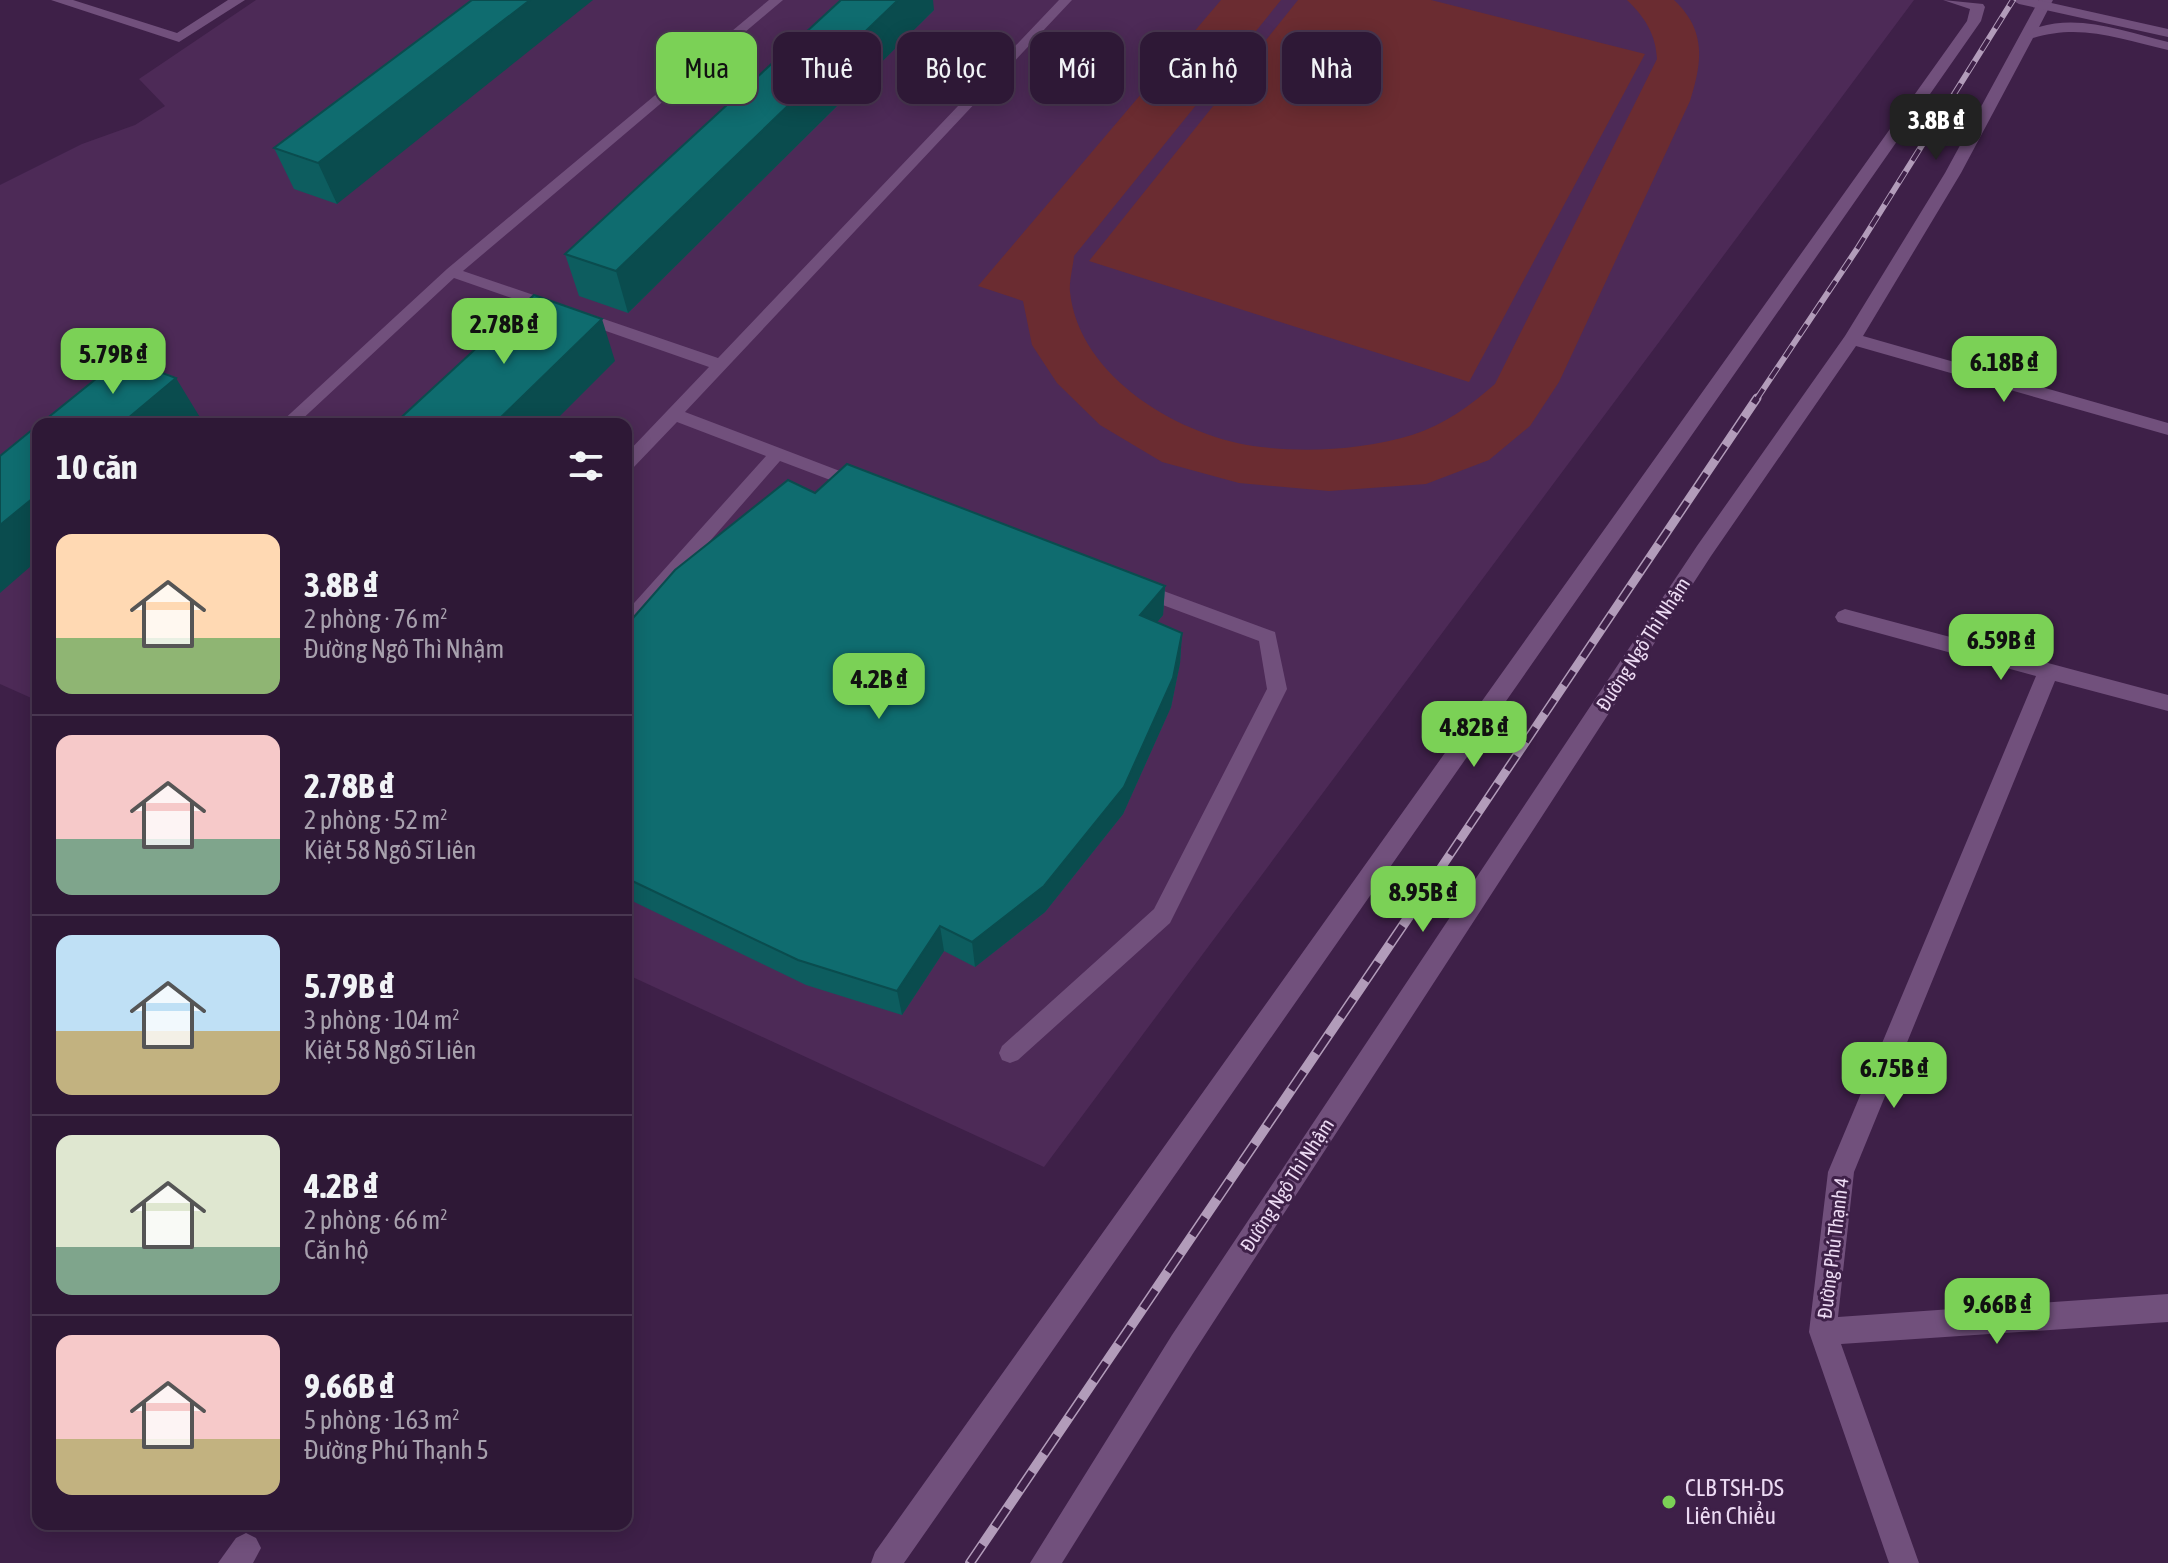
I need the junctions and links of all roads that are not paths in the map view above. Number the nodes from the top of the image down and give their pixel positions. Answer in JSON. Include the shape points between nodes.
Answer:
{"nodes":[{"id":1,"x":58,"y":0,"type":"edge"},
{"id":2,"x":238,"y":0,"type":"edge"},
{"id":3,"x":777,"y":0,"type":"edge"},
{"id":4,"x":1066,"y":0,"type":"edge"},
{"id":5,"x":1950,"y":0,"type":"edge"},
{"id":6,"x":2019,"y":0,"type":"edge"},
{"id":7,"x":2046,"y":0,"type":"edge"},
{"id":8,"x":2168,"y":33,"type":"edge"},
{"id":9,"x":2027,"y":35,"type":"junction"},
{"id":10,"x":2168,"y":46,"type":"edge"},
{"id":11,"x":452,"y":272,"type":"junction"},
{"id":12,"x":1852,"y":339,"type":"junction"},
{"id":13,"x":721,"y":365,"type":"junction"},
{"id":14,"x":673,"y":414,"type":"junction"},
{"id":15,"x":294,"y":418,"type":"edge"},
{"id":16,"x":2168,"y":429,"type":"edge"},
{"id":17,"x":777,"y":454,"type":"junction"},
{"id":18,"x":632,"y":458,"type":"edge"},
{"id":19,"x":881,"y":493,"type":"edge"},
{"id":20,"x":1119,"y":582,"type":"edge"},
{"id":21,"x":632,"y":617,"type":"edge"},
{"id":22,"x":1845,"y":617,"type":"dead end"},
{"id":23,"x":2049,"y":671,"type":"junction"},
{"id":24,"x":2168,"y":703,"type":"edge"},
{"id":25,"x":1010,"y":1053,"type":"dead end"},
{"id":26,"x":2168,"y":1308,"type":"edge"},
{"id":27,"x":1823,"y":1332,"type":"junction"},
{"id":28,"x":886,"y":1563,"type":"edge"},
{"id":29,"x":1045,"y":1563,"type":"edge"},
{"id":30,"x":1904,"y":1563,"type":"edge"}],
"edges":[{"from":1,"to":2,"type":"street","via":[[179,38]]},
{"from":3,"to":11,"type":"lane"},
{"from":4,"to":13,"type":"lane"},
{"from":5,"to":28,"type":"street","via":[[1978,7],[1974,21]]},
{"from":6,"to":8,"type":"street"},
{"from":7,"to":9,"type":"street","name":"Đường Ngô Thì Nhậm"},
{"from":9,"to":10,"type":"street","via":[[2057,26],[2082,26]]},
{"from":9,"to":12,"type":"street","name":"Đường Ngô Thì Nhậm","via":[[1953,173]]},
{"from":11,"to":13,"type":"lane"},
{"from":11,"to":15,"type":"lane"},
{"from":12,"to":16,"type":"street"},
{"from":12,"to":29,"type":"street","name":"Đường Ngô Thì Nhậm","via":[[1669,603]]},
{"from":13,"to":14,"type":"lane"},
{"from":14,"to":17,"type":"lane"},
{"from":14,"to":18,"type":"lane"},
{"from":17,"to":19,"type":"lane"},
{"from":17,"to":21,"type":"lane"},
{"from":20,"to":25,"type":"lane","via":[[1268,637],[1277,689],[1162,916]]},
{"from":22,"to":23,"type":"street"},
{"from":23,"to":24,"type":"street"},
{"from":23,"to":27,"type":"street","name":"Đường Phú Thạnh 4","via":[[1841,1172]]},
{"from":26,"to":27,"type":"street"},
{"from":27,"to":30,"type":"street","name":"Đường Phú Thạnh 4"}]}
